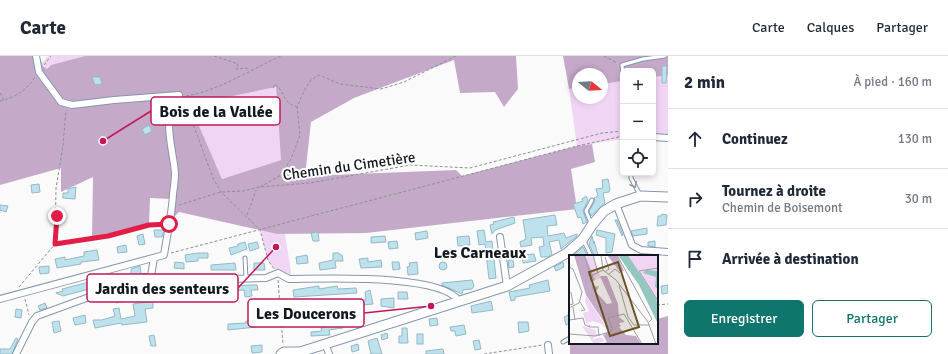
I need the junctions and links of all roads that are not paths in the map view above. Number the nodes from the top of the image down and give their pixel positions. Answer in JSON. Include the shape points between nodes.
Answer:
{"nodes":[{"id":1,"x":36,"y":56,"type":"edge"},
{"id":2,"x":665,"y":56,"type":"edge"},
{"id":3,"x":622,"y":68,"type":"edge"},
{"id":4,"x":656,"y":137,"type":"edge"},
{"id":5,"x":668,"y":138,"type":"edge"},
{"id":6,"x":631,"y":176,"type":"edge"},
{"id":7,"x":640,"y":196,"type":"junction"},
{"id":8,"x":668,"y":197,"type":"edge"},
{"id":9,"x":592,"y":200,"type":"dead end"},
{"id":10,"x":616,"y":204,"type":"junction"},
{"id":11,"x":592,"y":225,"type":"junction"},
{"id":12,"x":500,"y":237,"type":"dead end"},
{"id":13,"x":583,"y":239,"type":"junction"},
{"id":14,"x":668,"y":252,"type":"edge"},
{"id":15,"x":591,"y":255,"type":"edge"},
{"id":16,"x":154,"y":258,"type":"junction"},
{"id":17,"x":245,"y":258,"type":"dead end"},
{"id":18,"x":151,"y":276,"type":"junction"},
{"id":19,"x":246,"y":278,"type":"junction"},
{"id":20,"x":507,"y":286,"type":"junction"},
{"id":21,"x":0,"y":299,"type":"edge"},
{"id":22,"x":459,"y":301,"type":"junction"},
{"id":23,"x":569,"y":339,"type":"edge"},
{"id":24,"x":563,"y":342,"type":"dead end"},
{"id":25,"x":325,"y":343,"type":"junction"},
{"id":26,"x":548,"y":345,"type":"road end"},
{"id":27,"x":296,"y":353,"type":"edge"},
{"id":28,"x":16,"y":354,"type":"edge"},
{"id":29,"x":282,"y":354,"type":"edge"},
{"id":30,"x":329,"y":354,"type":"edge"},
{"id":31,"x":549,"y":354,"type":"edge"}],
"edges":[{"from":1,"to":16,"type":"street","via":[[39,72],[61,102],[68,104],[182,95],[175,103],[170,122],[169,140],[175,173],[164,255]]},
{"from":2,"to":3,"type":"lane","via":[[642,59],[622,65]]},
{"from":4,"to":5,"type":"street"},
{"from":6,"to":7,"type":"lane","one_way":true},
{"from":7,"to":8,"type":"street"},
{"from":7,"to":10,"type":"street"},
{"from":9,"to":11,"type":"lane","via":[[586,210]]},
{"from":10,"to":11,"type":"street","via":[[604,211]]},
{"from":10,"to":14,"type":"street","via":[[632,245],[640,250]]},
{"from":11,"to":13,"type":"street"},
{"from":12,"to":20,"type":"street"},
{"from":13,"to":15,"type":"lane"},
{"from":13,"to":20,"type":"street","via":[[567,253]]},
{"from":16,"to":18,"type":"street"},
{"from":16,"to":21,"type":"street","via":[[20,291]]},
{"from":17,"to":19,"type":"lane"},
{"from":18,"to":19,"type":"street"},
{"from":18,"to":28,"type":"street","via":[[126,282],[38,316],[32,322]]},
{"from":19,"to":22,"type":"street","via":[[266,278],[278,273],[289,279],[345,277],[391,280],[437,288],[453,294]]},
{"from":20,"to":22,"type":"street"},
{"from":22,"to":25,"type":"street"},
{"from":23,"to":24,"type":"lane"},
{"from":25,"to":27,"type":"street"},
{"from":25,"to":30,"type":"street"},
{"from":26,"to":31,"type":"street"},
{"from":27,"to":29,"type":"street"}]}
